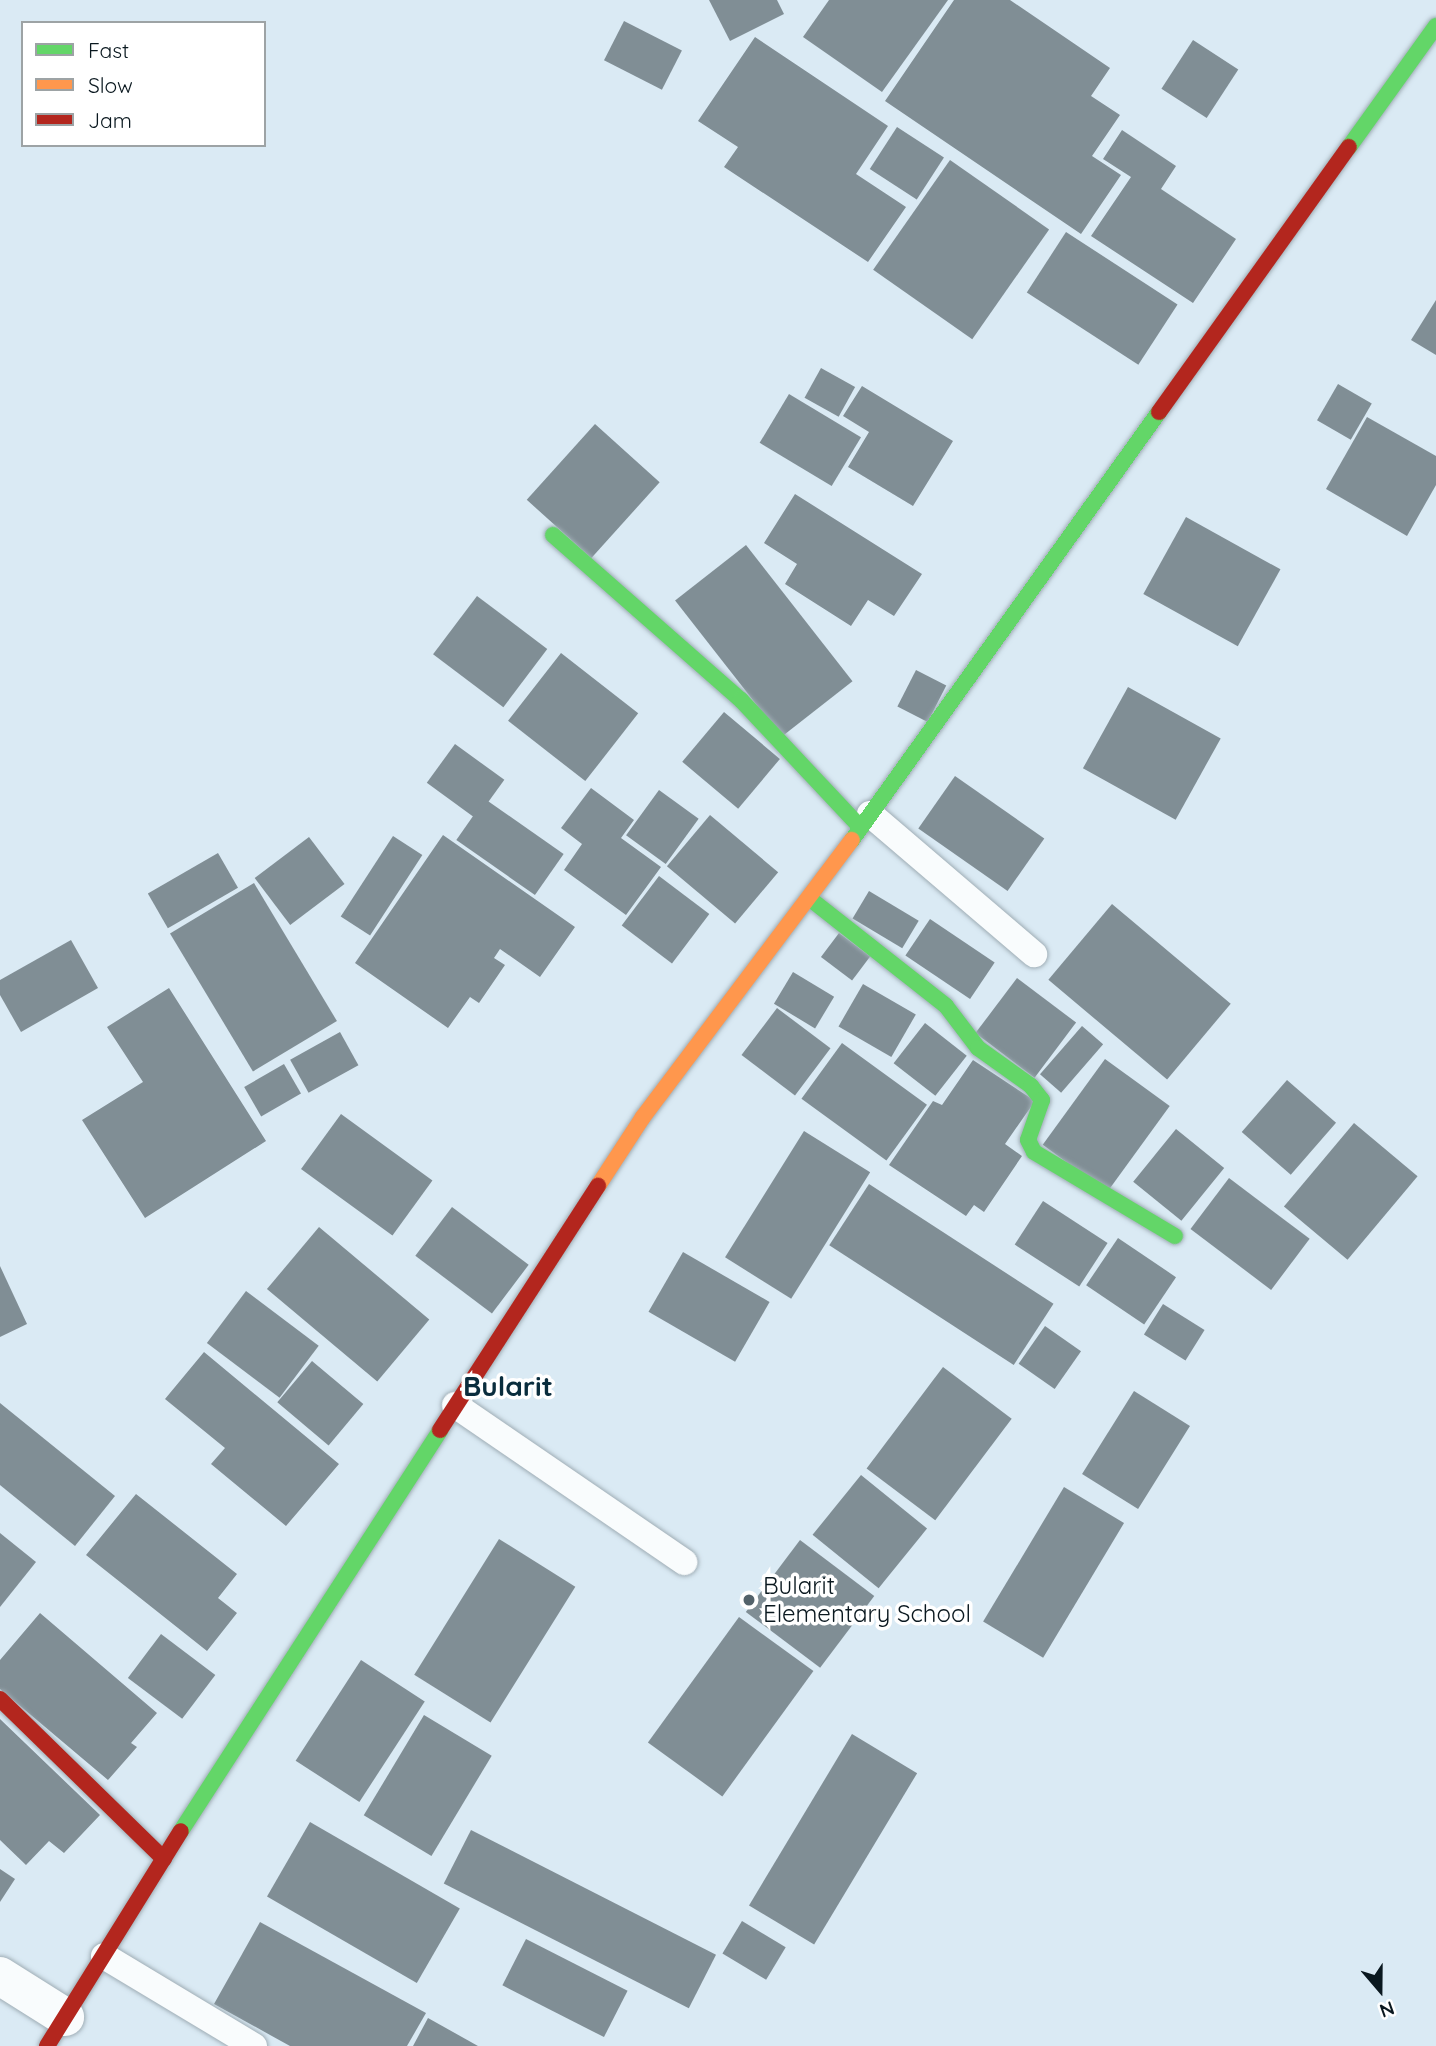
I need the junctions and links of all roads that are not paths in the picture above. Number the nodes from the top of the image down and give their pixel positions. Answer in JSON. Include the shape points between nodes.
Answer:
{"nodes":[{"id":1,"x":1436,"y":26,"type":"edge"},
{"id":2,"x":554,"y":535,"type":"dead end"},
{"id":3,"x":866,"y":821,"type":"junction"},
{"id":4,"x":809,"y":898,"type":"junction"},
{"id":5,"x":1034,"y":954,"type":"dead end"},
{"id":6,"x":1175,"y":1236,"type":"dead end"},
{"id":7,"x":455,"y":1405,"type":"junction"},
{"id":8,"x":684,"y":1562,"type":"dead end"},
{"id":9,"x":0,"y":1699,"type":"edge"},
{"id":10,"x":164,"y":1859,"type":"junction"},
{"id":11,"x":104,"y":1956,"type":"junction"},
{"id":12,"x":0,"y":1976,"type":"edge"},
{"id":13,"x":56,"y":2032,"type":"edge"},
{"id":14,"x":254,"y":2046,"type":"edge"}],
"edges":[{"from":1,"to":3,"type":"street"},
{"from":2,"to":3,"type":"street","via":[[741,700]]},
{"from":3,"to":4,"type":"street"},
{"from":3,"to":5,"type":"lane"},
{"from":4,"to":6,"type":"street","via":[[946,1006],[978,1048],[1031,1086],[1042,1100],[1028,1140],[1034,1152]]},
{"from":4,"to":7,"type":"street","via":[[643,1117]]},
{"from":7,"to":8,"type":"lane"},
{"from":7,"to":10,"type":"street"},
{"from":9,"to":10,"type":"street"},
{"from":10,"to":11,"type":"street"},
{"from":11,"to":13,"type":"street"},
{"from":11,"to":14,"type":"lane"},
{"from":12,"to":13,"type":"street"}]}
